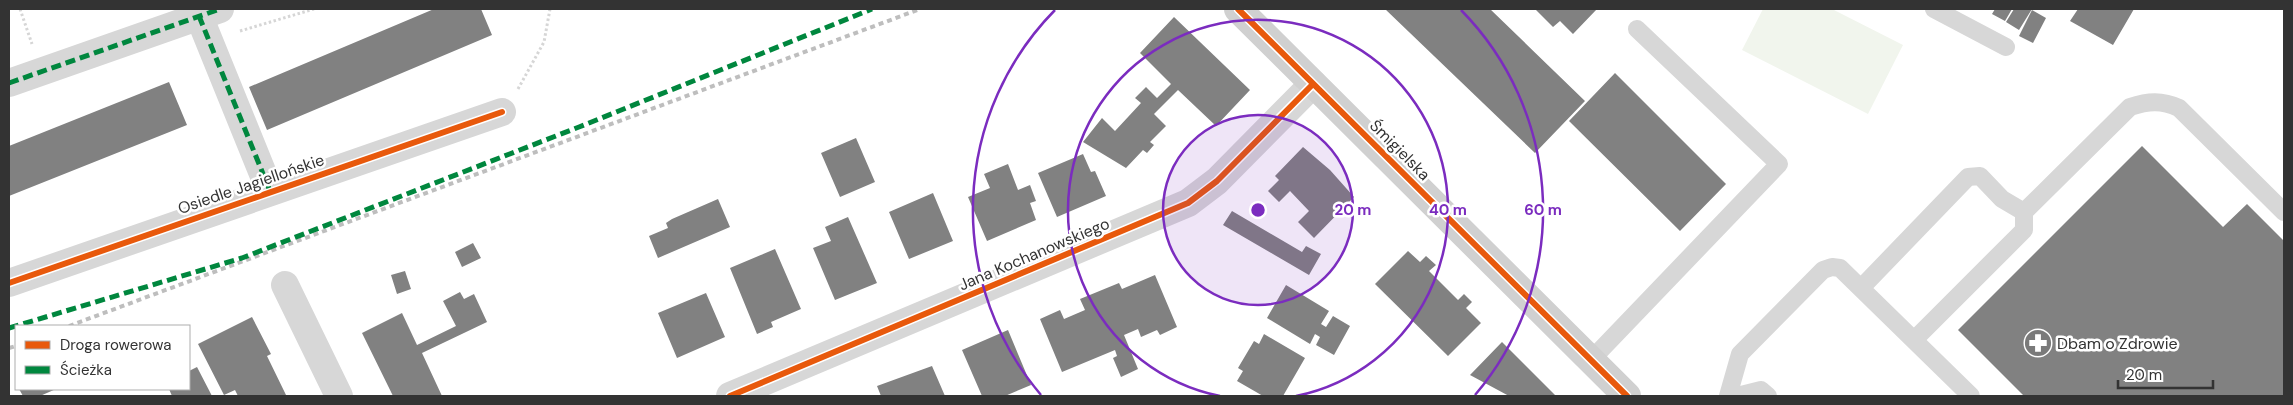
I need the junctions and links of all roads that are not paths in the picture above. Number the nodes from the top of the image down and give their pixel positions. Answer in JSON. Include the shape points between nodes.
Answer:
{"nodes":[{"id":1,"x":1238,"y":9,"type":"edge"},
{"id":2,"x":1934,"y":9,"type":"edge"},
{"id":3,"x":210,"y":13,"type":"edge"},
{"id":4,"x":1638,"y":29,"type":"dead end"},
{"id":5,"x":2006,"y":47,"type":"dead end"},
{"id":6,"x":9,"y":83,"type":"edge"},
{"id":7,"x":1313,"y":84,"type":"junction"},
{"id":8,"x":502,"y":112,"type":"road end"},
{"id":9,"x":270,"y":192,"type":"junction"},
{"id":10,"x":2024,"y":212,"type":"junction"},
{"id":11,"x":2284,"y":212,"type":"edge"},
{"id":12,"x":9,"y":283,"type":"edge"},
{"id":13,"x":285,"y":285,"type":"dead end"},
{"id":14,"x":1861,"y":288,"type":"junction"},
{"id":15,"x":1914,"y":340,"type":"junction"},
{"id":16,"x":1591,"y":360,"type":"junction"},
{"id":17,"x":339,"y":396,"type":"edge"},
{"id":18,"x":730,"y":396,"type":"edge"},
{"id":19,"x":1627,"y":396,"type":"edge"},
{"id":20,"x":1728,"y":396,"type":"edge"},
{"id":21,"x":1737,"y":396,"type":"edge"},
{"id":22,"x":1768,"y":396,"type":"edge"},
{"id":23,"x":1971,"y":396,"type":"edge"}],
"edges":[{"from":1,"to":7,"type":"street","name":"Śmigielska"},
{"from":2,"to":5,"type":"lane"},
{"from":3,"to":6,"type":"street","name":"Osiedle Jagiellońskie"},
{"from":3,"to":9,"type":"street","name":"Osiedle Jagiellońskie"},
{"from":4,"to":16,"type":"lane","via":[[1779,164]]},
{"from":7,"to":16,"type":"street","name":"Śmigielska"},
{"from":7,"to":18,"type":"street","name":"Jana Kochanowskiego","via":[[1217,181],[1188,203]]},
{"from":8,"to":9,"type":"street","name":"Osiedle Jagiellońskie"},
{"from":9,"to":12,"type":"street","name":"Osiedle Jagiellońskie"},
{"from":10,"to":11,"type":"lane","via":[[2130,107],[2156,101],[2179,108]]},
{"from":10,"to":14,"type":"lane","via":[[2002,199],[1980,176],[1968,177]]},
{"from":10,"to":15,"type":"lane","via":[[2024,230]]},
{"from":13,"to":17,"type":"street"},
{"from":14,"to":15,"type":"lane"},
{"from":14,"to":20,"type":"lane","via":[[1840,268],[1823,270],[1740,354]]},
{"from":15,"to":23,"type":"lane"},
{"from":16,"to":19,"type":"street","name":"Śmigielska"},
{"from":21,"to":22,"type":"lane","via":[[1761,390]]}]}
